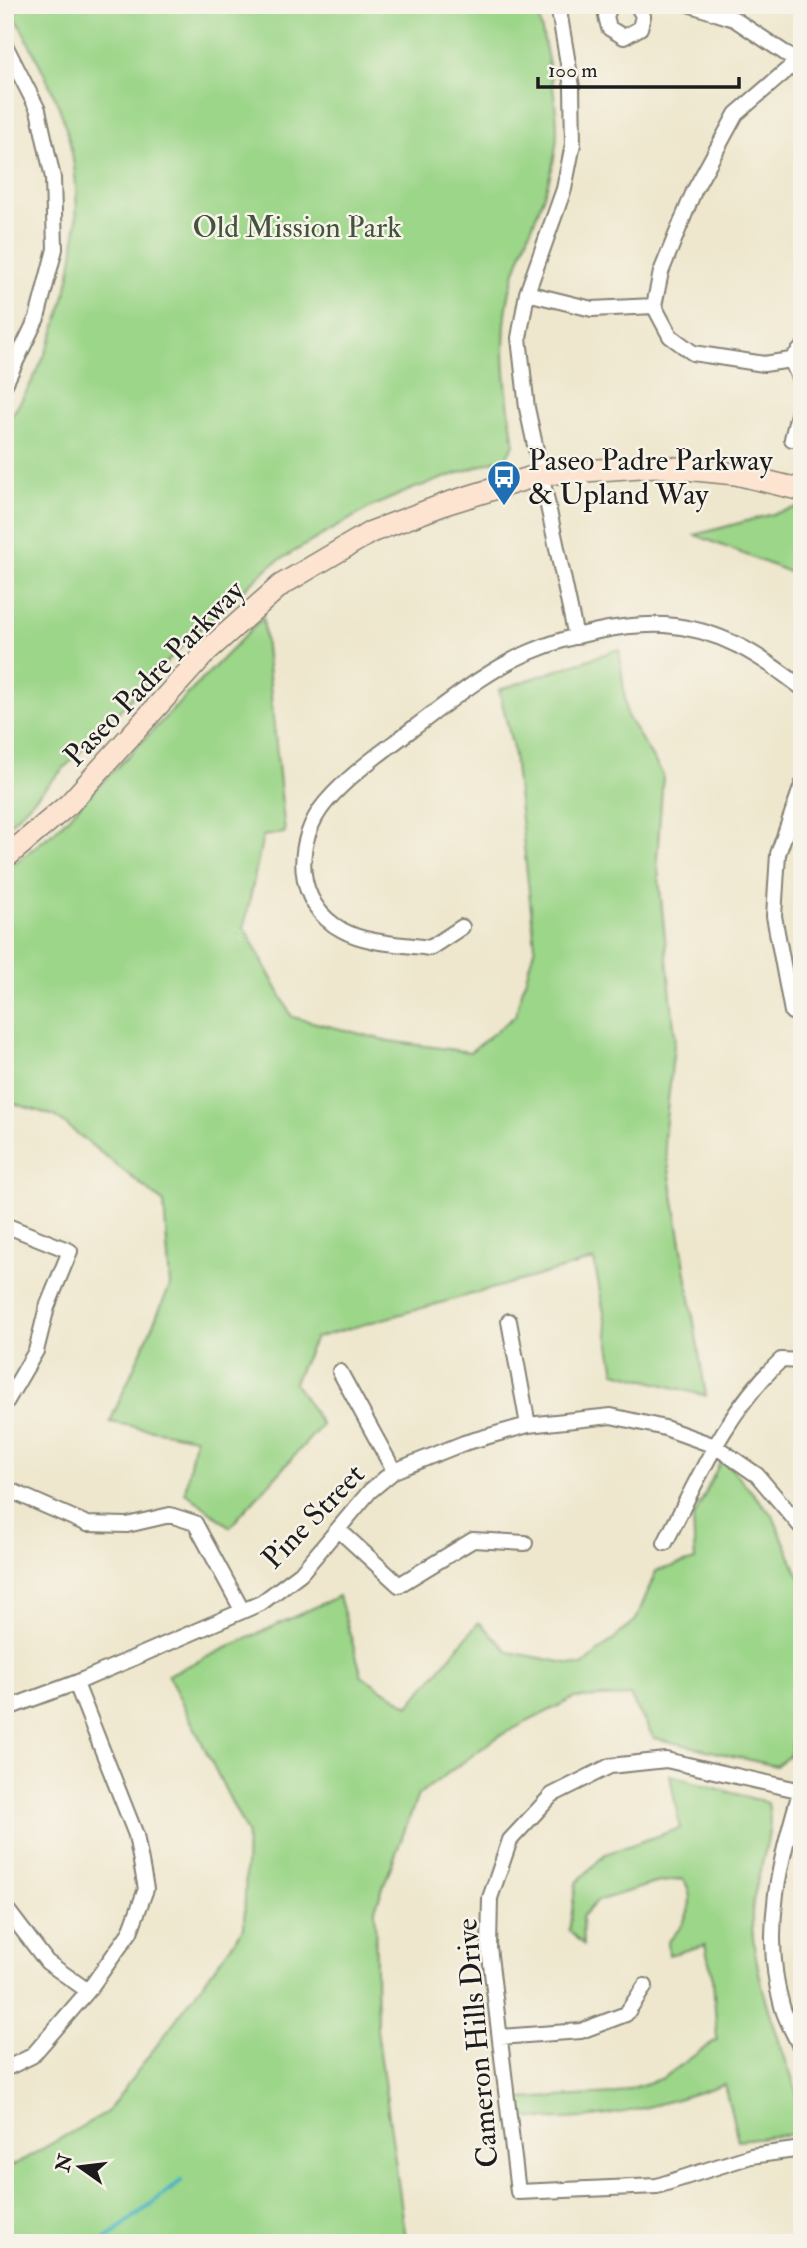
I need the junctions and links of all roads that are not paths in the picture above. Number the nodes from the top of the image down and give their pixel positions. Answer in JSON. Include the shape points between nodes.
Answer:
{"nodes":[{"id":1,"x":558,"y":5,"type":"edge"},
{"id":2,"x":611,"y":5,"type":"edge"},
{"id":3,"x":691,"y":5,"type":"edge"},
{"id":4,"x":643,"y":7,"type":"edge"},
{"id":5,"x":5,"y":45,"type":"edge"},
{"id":6,"x":799,"y":59,"type":"edge"},
{"id":7,"x":527,"y":293,"type":"junction"},
{"id":8,"x":654,"y":306,"type":"junction"},
{"id":9,"x":802,"y":348,"type":"edge"},
{"id":10,"x":791,"y":360,"type":"junction"},
{"id":11,"x":5,"y":384,"type":"edge"},
{"id":12,"x":802,"y":384,"type":"edge"},
{"id":13,"x":802,"y":398,"type":"edge"},
{"id":14,"x":792,"y":439,"type":"dead end"},
{"id":15,"x":542,"y":474,"type":"junction"},
{"id":16,"x":802,"y":490,"type":"edge"},
{"id":17,"x":576,"y":637,"type":"junction"},
{"id":18,"x":802,"y":688,"type":"edge"},
{"id":19,"x":802,"y":785,"type":"edge"},
{"id":20,"x":5,"y":858,"type":"edge"},
{"id":21,"x":462,"y":927,"type":"dead end"},
{"id":22,"x":797,"y":1011,"type":"edge"},
{"id":23,"x":5,"y":1225,"type":"edge"},
{"id":24,"x":509,"y":1321,"type":"dead end"},
{"id":25,"x":802,"y":1361,"type":"edge"},
{"id":26,"x":340,"y":1372,"type":"dead end"},
{"id":27,"x":5,"y":1404,"type":"edge"},
{"id":28,"x":528,"y":1425,"type":"junction"},
{"id":29,"x":715,"y":1446,"type":"junction"},
{"id":30,"x":394,"y":1471,"type":"junction"},
{"id":31,"x":5,"y":1488,"type":"edge"},
{"id":32,"x":802,"y":1528,"type":"edge"},
{"id":33,"x":339,"y":1530,"type":"junction"},
{"id":34,"x":525,"y":1543,"type":"dead end"},
{"id":35,"x":665,"y":1543,"type":"dead end"},
{"id":36,"x":242,"y":1610,"type":"junction"},
{"id":37,"x":78,"y":1682,"type":"junction"},
{"id":38,"x":5,"y":1709,"type":"edge"},
{"id":39,"x":801,"y":1789,"type":"edge"},
{"id":40,"x":5,"y":1907,"type":"edge"},
{"id":41,"x":645,"y":1986,"type":"dead end"},
{"id":42,"x":88,"y":1991,"type":"junction"},
{"id":43,"x":500,"y":2036,"type":"junction"},
{"id":44,"x":802,"y":2050,"type":"edge"},
{"id":45,"x":5,"y":2069,"type":"edge"},
{"id":46,"x":802,"y":2149,"type":"edge"}],
"edges":[{"from":1,"to":7,"type":"street","via":[[572,87],[573,144],[564,188]]},
{"from":2,"to":4,"type":"street","via":[[606,22],[618,36],[636,33]]},
{"from":3,"to":6,"type":"street","via":[[734,19]]},
{"from":5,"to":11,"type":"street","via":[[38,110],[53,178],[55,249],[37,318]]},
{"from":6,"to":8,"type":"street","via":[[736,114],[694,191],[661,272]]},
{"from":7,"to":8,"type":"street","via":[[592,309]]},
{"from":7,"to":15,"type":"street","via":[[519,338],[527,408]]},
{"from":8,"to":10,"type":"street","via":[[670,336],[693,353],[764,364]]},
{"from":9,"to":10,"type":"street"},
{"from":10,"to":12,"type":"street"},
{"from":13,"to":14,"type":"street"},
{"from":15,"to":16,"type":"main road","name":"Paseo Padre Parkway","via":[[655,466],[736,474]]},
{"from":15,"to":17,"type":"street"},
{"from":15,"to":20,"type":"main road","name":"Paseo Padre Parkway","via":[[371,532],[281,585],[207,651],[69,804]]},
{"from":17,"to":18,"type":"street","via":[[638,625],[699,629],[736,642]]},
{"from":17,"to":21,"type":"street","via":[[529,652],[469,687],[374,758],[326,803],[313,823],[304,846],[308,895],[343,931],[430,948]]},
{"from":19,"to":22,"type":"street","via":[[778,854],[774,916]]},
{"from":23,"to":27,"type":"street","via":[[70,1251],[47,1307],[36,1351]]},
{"from":24,"to":28,"type":"street"},
{"from":25,"to":29,"type":"street","via":[[781,1360],[754,1385]]},
{"from":26,"to":30,"type":"street"},
{"from":28,"to":29,"type":"street","name":"Pine Street","via":[[611,1416]]},
{"from":28,"to":30,"type":"street","name":"Pine Street","via":[[464,1443]]},
{"from":29,"to":32,"type":"street","name":"Pine Street","via":[[757,1475]]},
{"from":29,"to":35,"type":"street"},
{"from":30,"to":33,"type":"street","name":"Pine Street","via":[[370,1491]]},
{"from":31,"to":36,"type":"street","via":[[87,1524],[127,1525],[170,1515],[195,1523]]},
{"from":33,"to":34,"type":"street","via":[[399,1586],[474,1540]]},
{"from":33,"to":36,"type":"street","name":"Pine Street","via":[[301,1573],[261,1603]]},
{"from":36,"to":37,"type":"street","name":"Pine Street"},
{"from":37,"to":38,"type":"street","name":"Pine Street"},
{"from":37,"to":42,"type":"street","via":[[136,1835],[146,1889],[130,1933]]},
{"from":39,"to":43,"type":"street","name":"Cameron Hills Drive","via":[[666,1760],[610,1766],[552,1795],[510,1840],[491,1898],[489,1947]]},
{"from":39,"to":44,"type":"street","via":[[774,1889],[772,1955],[782,2008]]},
{"from":40,"to":42,"type":"street","via":[[47,1962]]},
{"from":41,"to":43,"type":"street","via":[[626,2014],[581,2031]]},
{"from":42,"to":45,"type":"street","via":[[32,2056]]},
{"from":43,"to":46,"type":"street","name":"Cameron Hills Drive","via":[[518,2192],[657,2186],[751,2156]]}]}
